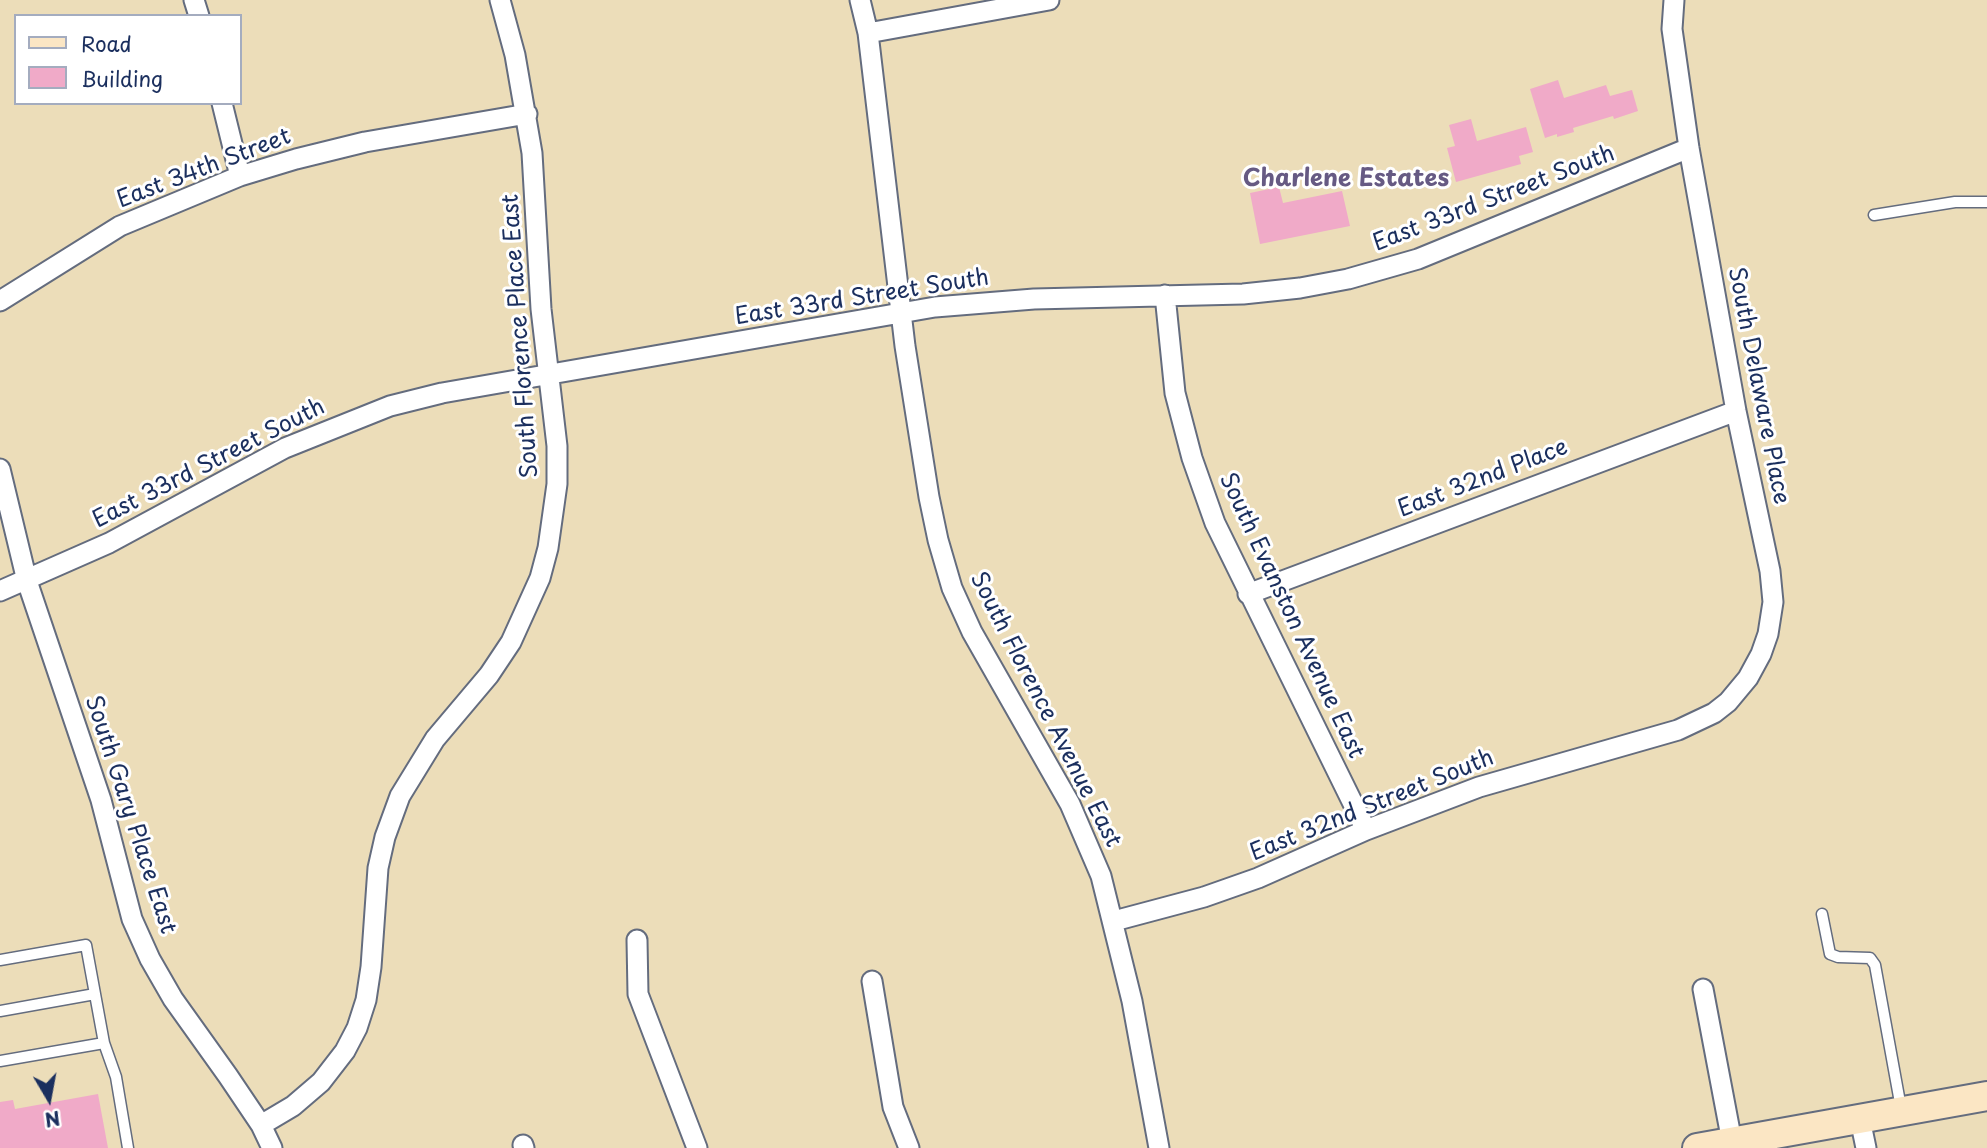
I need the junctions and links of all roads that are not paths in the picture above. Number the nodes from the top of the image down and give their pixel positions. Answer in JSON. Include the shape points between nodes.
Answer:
{"nodes":[{"id":1,"x":500,"y":0,"type":"edge"},
{"id":2,"x":860,"y":0,"type":"edge"},
{"id":3,"x":1049,"y":0,"type":"edge"},
{"id":4,"x":1674,"y":0,"type":"edge"},
{"id":5,"x":868,"y":33,"type":"junction"},
{"id":6,"x":222,"y":105,"type":"edge"},
{"id":7,"x":527,"y":114,"type":"junction"},
{"id":8,"x":1689,"y":148,"type":"junction"},
{"id":9,"x":240,"y":176,"type":"junction"},
{"id":10,"x":1987,"y":202,"type":"edge"},
{"id":11,"x":1874,"y":215,"type":"dead end"},
{"id":12,"x":1165,"y":295,"type":"junction"},
{"id":13,"x":0,"y":301,"type":"edge"},
{"id":14,"x":901,"y":313,"type":"junction"},
{"id":15,"x":549,"y":374,"type":"junction"},
{"id":16,"x":1736,"y":411,"type":"junction"},
{"id":17,"x":0,"y":469,"type":"edge"},
{"id":18,"x":27,"y":581,"type":"junction"},
{"id":19,"x":0,"y":591,"type":"edge"},
{"id":20,"x":1248,"y":594,"type":"junction"},
{"id":21,"x":1768,"y":634,"type":"joint"},
{"id":22,"x":1366,"y":830,"type":"junction"},
{"id":23,"x":1822,"y":914,"type":"dead end"},
{"id":24,"x":1114,"y":921,"type":"junction"},
{"id":25,"x":637,"y":940,"type":"dead end"},
{"id":26,"x":0,"y":960,"type":"edge"},
{"id":27,"x":872,"y":981,"type":"dead end"},
{"id":28,"x":1703,"y":989,"type":"dead end"},
{"id":29,"x":95,"y":993,"type":"junction"},
{"id":30,"x":0,"y":1011,"type":"edge"},
{"id":31,"x":104,"y":1043,"type":"junction"},
{"id":32,"x":0,"y":1061,"type":"edge"},
{"id":33,"x":1987,"y":1096,"type":"edge"},
{"id":34,"x":1901,"y":1112,"type":"junction"},
{"id":35,"x":1860,"y":1119,"type":"junction"},
{"id":36,"x":261,"y":1125,"type":"junction"},
{"id":37,"x":1732,"y":1142,"type":"junction"},
{"id":38,"x":128,"y":1148,"type":"edge"},
{"id":39,"x":272,"y":1148,"type":"edge"},
{"id":40,"x":697,"y":1148,"type":"edge"},
{"id":41,"x":909,"y":1148,"type":"edge"},
{"id":42,"x":1159,"y":1148,"type":"edge"},
{"id":43,"x":1697,"y":1148,"type":"edge"},
{"id":44,"x":1866,"y":1148,"type":"edge"}],
"edges":[{"from":1,"to":7,"type":"street","name":"South Florence Place East"},
{"from":2,"to":5,"type":"street","name":"South Florence Avenue East"},
{"from":3,"to":5,"type":"street"},
{"from":4,"to":8,"type":"street","via":[[1672,29]]},
{"from":5,"to":14,"type":"street","name":"South Florence Avenue East"},
{"from":6,"to":9,"type":"street"},
{"from":7,"to":9,"type":"street","name":"East 34th Street","via":[[365,142]]},
{"from":7,"to":15,"type":"street","name":"South Florence Place East"},
{"from":8,"to":12,"type":"street","name":"East 33rd Street South","via":[[1379,271],[1300,288]]},
{"from":8,"to":16,"type":"street","name":"South Delaware Place"},
{"from":9,"to":13,"type":"street","name":"East 34th Street","via":[[120,226]]},
{"from":10,"to":11,"type":"lane","via":[[1955,202]]},
{"from":12,"to":14,"type":"street","name":"East 33rd Street South","via":[[1034,299]]},
{"from":12,"to":20,"type":"street","name":"South Evanston Avenue East","via":[[1175,393],[1192,458]]},
{"from":14,"to":15,"type":"street","name":"East 33rd Street South"},
{"from":14,"to":24,"type":"street","name":"South Florence Avenue East","via":[[929,497],[953,588],[996,676],[1070,804],[1101,876]]},
{"from":15,"to":18,"type":"street","name":"East 33rd Street South","via":[[442,393],[336,426]]},
{"from":15,"to":36,"type":"street","name":"South Florence Place East","via":[[557,484],[540,578],[511,642],[435,739],[400,796],[378,869],[366,1000],[351,1040],[321,1082]]},
{"from":16,"to":20,"type":"street","name":"East 32nd Place"},
{"from":16,"to":21,"type":"street","name":"South Delaware Place","via":[[1770,571],[1773,602]]},
{"from":17,"to":18,"type":"street","name":"South Gary Place East"},
{"from":18,"to":19,"type":"street","name":"East 33rd Street South"},
{"from":18,"to":36,"type":"street","name":"South Gary Place East","via":[[101,800],[132,919],[173,999]]},
{"from":20,"to":22,"type":"street","name":"South Evanston Avenue East"},
{"from":21,"to":22,"type":"street","name":"East 32nd Street South","via":[[1755,668],[1740,688],[1696,723],[1479,787]]},
{"from":22,"to":24,"type":"street","name":"East 32nd Street South","via":[[1258,878]]},
{"from":23,"to":34,"type":"lane","via":[[1830,954],[1870,958],[1875,965]]},
{"from":24,"to":42,"type":"street","name":"South Florence Avenue East"},
{"from":25,"to":40,"type":"street","via":[[638,994]]},
{"from":26,"to":29,"type":"lane","via":[[86,945]]},
{"from":27,"to":41,"type":"street","via":[[893,1107]]},
{"from":28,"to":37,"type":"street"},
{"from":29,"to":30,"type":"lane"},
{"from":29,"to":31,"type":"lane"},
{"from":31,"to":32,"type":"lane"},
{"from":31,"to":38,"type":"lane","via":[[116,1077]]},
{"from":33,"to":34,"type":"main road"},
{"from":34,"to":35,"type":"main road"},
{"from":35,"to":37,"type":"main road"},
{"from":35,"to":44,"type":"street"},
{"from":36,"to":39,"type":"street","name":"South Gary Place East"},
{"from":37,"to":43,"type":"main road"}]}
